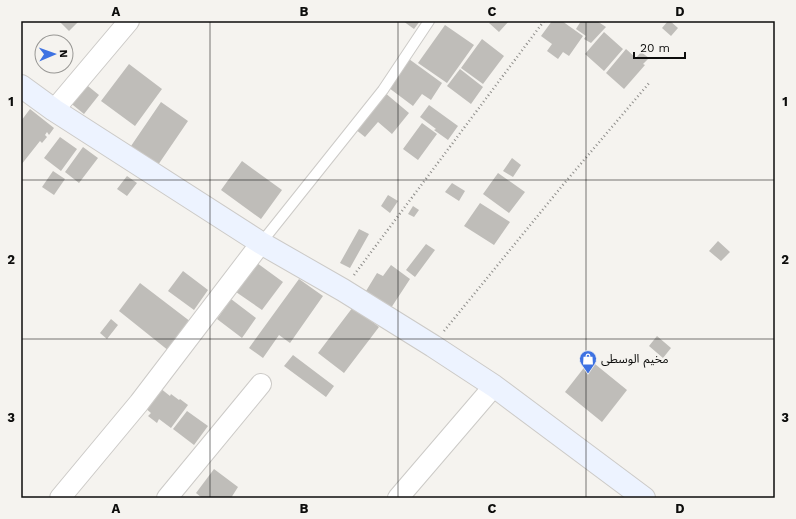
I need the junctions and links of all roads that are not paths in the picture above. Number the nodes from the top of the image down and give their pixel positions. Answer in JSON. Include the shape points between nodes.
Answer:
{"nodes":[{"id":1,"x":130,"y":21,"type":"edge"},
{"id":2,"x":430,"y":21,"type":"edge"},
{"id":3,"x":21,"y":86,"type":"edge"},
{"id":4,"x":54,"y":110,"type":"junction"},
{"id":5,"x":261,"y":243,"type":"junction"},
{"id":6,"x":262,"y":384,"type":"dead end"},
{"id":7,"x":494,"y":386,"type":"junction"},
{"id":8,"x":639,"y":496,"type":"edge"},
{"id":9,"x":60,"y":498,"type":"edge"},
{"id":10,"x":167,"y":498,"type":"edge"},
{"id":11,"x":398,"y":498,"type":"edge"}],
"edges":[{"from":1,"to":4,"type":"street"},
{"from":2,"to":5,"type":"lane","via":[[383,90]]},
{"from":3,"to":4,"type":"street"},
{"from":4,"to":5,"type":"street"},
{"from":5,"to":7,"type":"street","via":[[343,290]]},
{"from":5,"to":9,"type":"street","via":[[139,403]]},
{"from":6,"to":10,"type":"street"},
{"from":7,"to":8,"type":"street"},
{"from":7,"to":11,"type":"street"}]}
